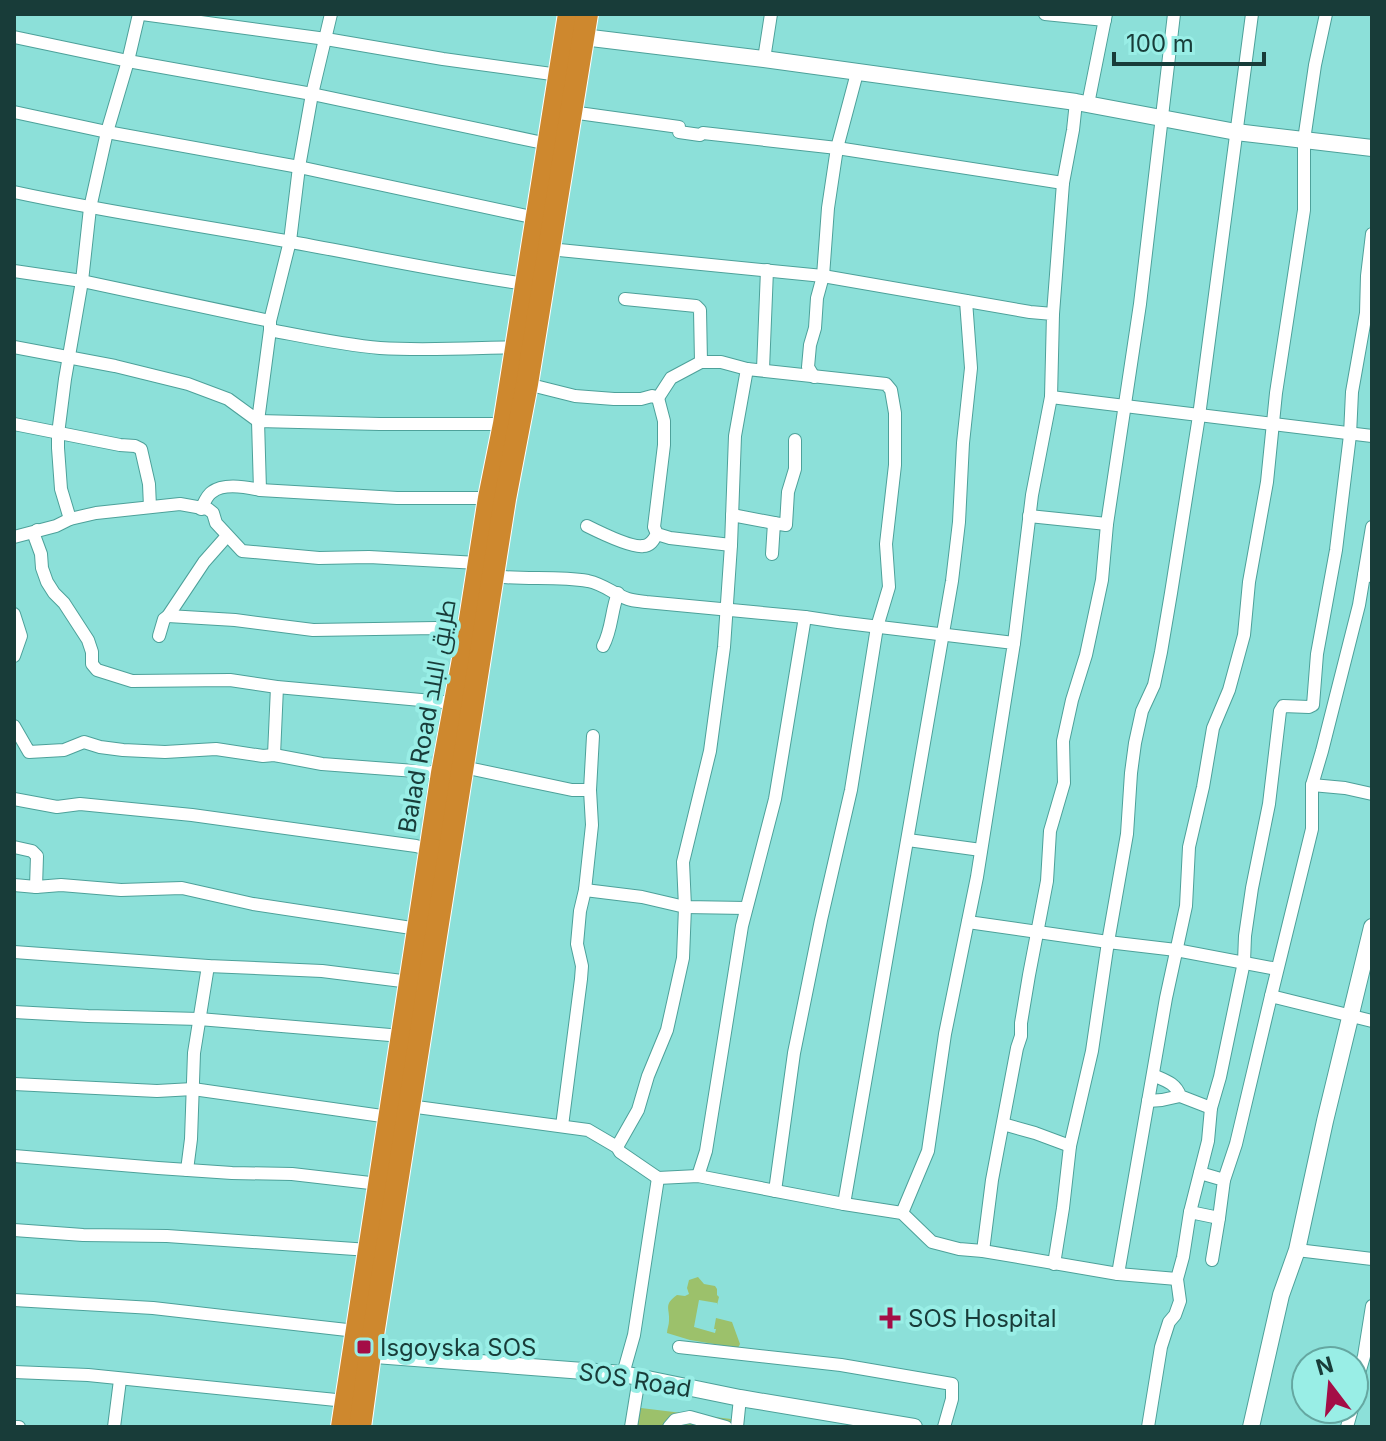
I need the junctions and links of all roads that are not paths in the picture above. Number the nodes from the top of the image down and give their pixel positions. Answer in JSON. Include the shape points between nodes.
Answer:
{"nodes":[{"id":1,"x":140,"y":14,"type":"edge"},
{"id":2,"x":331,"y":14,"type":"edge"},
{"id":3,"x":569,"y":14,"type":"edge"},
{"id":4,"x":587,"y":14,"type":"edge"},
{"id":5,"x":771,"y":14,"type":"edge"},
{"id":6,"x":1045,"y":14,"type":"edge"},
{"id":7,"x":1174,"y":14,"type":"edge"},
{"id":8,"x":1252,"y":14,"type":"edge"},
{"id":9,"x":1326,"y":14,"type":"edge"},
{"id":10,"x":1105,"y":17,"type":"edge"},
{"id":11,"x":14,"y":37,"type":"edge"},
{"id":12,"x":583,"y":37,"type":"junction"},
{"id":13,"x":326,"y":39,"type":"junction"},
{"id":14,"x":764,"y":59,"type":"junction"},
{"id":15,"x":128,"y":61,"type":"junction"},
{"id":16,"x":857,"y":73,"type":"junction"},
{"id":17,"x":559,"y":75,"type":"junction"},
{"id":18,"x":312,"y":94,"type":"junction"},
{"id":19,"x":1082,"y":103,"type":"junction"},
{"id":20,"x":14,"y":112,"type":"edge"},
{"id":21,"x":571,"y":112,"type":"junction"},
{"id":22,"x":1163,"y":119,"type":"junction"},
{"id":23,"x":107,"y":132,"type":"junction"},
{"id":24,"x":1236,"y":132,"type":"junction"},
{"id":25,"x":1304,"y":140,"type":"junction"},
{"id":26,"x":548,"y":144,"type":"junction"},
{"id":27,"x":837,"y":148,"type":"junction"},
{"id":28,"x":1372,"y":148,"type":"edge"},
{"id":29,"x":299,"y":167,"type":"junction"},
{"id":30,"x":1063,"y":183,"type":"junction"},
{"id":31,"x":14,"y":192,"type":"edge"},
{"id":32,"x":90,"y":208,"type":"junction"},
{"id":33,"x":536,"y":218,"type":"junction"},
{"id":34,"x":1372,"y":234,"type":"edge"},
{"id":35,"x":290,"y":241,"type":"junction"},
{"id":36,"x":549,"y":249,"type":"junction"},
{"id":37,"x":767,"y":270,"type":"junction"},
{"id":38,"x":14,"y":271,"type":"edge"},
{"id":39,"x":823,"y":276,"type":"junction"},
{"id":40,"x":82,"y":281,"type":"junction"},
{"id":41,"x":526,"y":284,"type":"junction"},
{"id":42,"x":625,"y":299,"type":"dead end"},
{"id":43,"x":966,"y":301,"type":"junction"},
{"id":44,"x":1053,"y":314,"type":"junction"},
{"id":45,"x":270,"y":326,"type":"junction"},
{"id":46,"x":14,"y":347,"type":"edge"},
{"id":47,"x":516,"y":347,"type":"junction"},
{"id":48,"x":69,"y":359,"type":"junction"},
{"id":49,"x":701,"y":362,"type":"junction"},
{"id":50,"x":747,"y":369,"type":"junction"},
{"id":51,"x":763,"y":369,"type":"junction"},
{"id":52,"x":814,"y":377,"type":"junction"},
{"id":53,"x":527,"y":384,"type":"junction"},
{"id":54,"x":1051,"y":397,"type":"junction"},
{"id":55,"x":658,"y":398,"type":"junction"},
{"id":56,"x":1125,"y":407,"type":"junction"},
{"id":57,"x":1199,"y":416,"type":"junction"},
{"id":58,"x":258,"y":421,"type":"junction"},
{"id":59,"x":14,"y":424,"type":"edge"},
{"id":60,"x":504,"y":424,"type":"junction"},
{"id":61,"x":1273,"y":425,"type":"junction"},
{"id":62,"x":58,"y":434,"type":"junction"},
{"id":63,"x":1350,"y":435,"type":"junction"},
{"id":64,"x":1372,"y":436,"type":"edge"},
{"id":65,"x":795,"y":440,"type":"dead end"},
{"id":66,"x":260,"y":490,"type":"junction"},
{"id":67,"x":489,"y":498,"type":"junction"},
{"id":68,"x":150,"y":507,"type":"junction"},
{"id":69,"x":201,"y":509,"type":"junction"},
{"id":70,"x":732,"y":515,"type":"junction"},
{"id":71,"x":1029,"y":516,"type":"junction"},
{"id":72,"x":70,"y":519,"type":"junction"},
{"id":73,"x":774,"y":523,"type":"junction"},
{"id":74,"x":1107,"y":524,"type":"junction"},
{"id":75,"x":587,"y":526,"type":"dead end"},
{"id":76,"x":1372,"y":527,"type":"edge"},
{"id":77,"x":37,"y":530,"type":"junction"},
{"id":78,"x":657,"y":534,"type":"junction"},
{"id":79,"x":227,"y":536,"type":"junction"},
{"id":80,"x":14,"y":537,"type":"edge"},
{"id":81,"x":731,"y":545,"type":"junction"},
{"id":82,"x":772,"y":554,"type":"dead end"},
{"id":83,"x":486,"y":570,"type":"junction"},
{"id":84,"x":1368,"y":575,"type":"edge"},
{"id":85,"x":618,"y":593,"type":"junction"},
{"id":86,"x":727,"y":611,"type":"junction"},
{"id":87,"x":14,"y":614,"type":"edge"},
{"id":88,"x":168,"y":616,"type":"junction"},
{"id":89,"x":805,"y":617,"type":"junction"},
{"id":90,"x":877,"y":627,"type":"junction"},
{"id":91,"x":468,"y":632,"type":"junction"},
{"id":92,"x":944,"y":635,"type":"junction"},
{"id":93,"x":159,"y":636,"type":"dead end"},
{"id":94,"x":1014,"y":643,"type":"junction"},
{"id":95,"x":603,"y":646,"type":"dead end"},
{"id":96,"x":14,"y":656,"type":"edge"},
{"id":97,"x":277,"y":687,"type":"junction"},
{"id":98,"x":454,"y":703,"type":"junction"},
{"id":99,"x":14,"y":726,"type":"edge"},
{"id":100,"x":593,"y":736,"type":"dead end"},
{"id":101,"x":274,"y":755,"type":"junction"},
{"id":102,"x":452,"y":770,"type":"junction"},
{"id":103,"x":1312,"y":785,"type":"junction"},
{"id":104,"x":590,"y":790,"type":"junction"},
{"id":105,"x":1372,"y":794,"type":"edge"},
{"id":106,"x":14,"y":799,"type":"edge"},
{"id":107,"x":908,"y":840,"type":"junction"},
{"id":108,"x":14,"y":847,"type":"edge"},
{"id":109,"x":430,"y":850,"type":"junction"},
{"id":110,"x":981,"y":850,"type":"junction"},
{"id":111,"x":14,"y":885,"type":"edge"},
{"id":112,"x":36,"y":887,"type":"junction"},
{"id":113,"x":585,"y":890,"type":"junction"},
{"id":114,"x":685,"y":907,"type":"junction"},
{"id":115,"x":746,"y":908,"type":"junction"},
{"id":116,"x":968,"y":922,"type":"junction"},
{"id":117,"x":1372,"y":927,"type":"edge"},
{"id":118,"x":418,"y":929,"type":"junction"},
{"id":119,"x":1038,"y":931,"type":"junction"},
{"id":120,"x":1108,"y":942,"type":"junction"},
{"id":121,"x":1176,"y":950,"type":"junction"},
{"id":122,"x":14,"y":952,"type":"edge"},
{"id":123,"x":1244,"y":962,"type":"junction"},
{"id":124,"x":208,"y":966,"type":"junction"},
{"id":125,"x":1277,"y":969,"type":"junction"},
{"id":126,"x":410,"y":982,"type":"junction"},
{"id":127,"x":1271,"y":996,"type":"junction"},
{"id":128,"x":14,"y":1012,"type":"edge"},
{"id":129,"x":1352,"y":1014,"type":"junction"},
{"id":130,"x":199,"y":1019,"type":"junction"},
{"id":131,"x":1372,"y":1021,"type":"edge"},
{"id":132,"x":402,"y":1036,"type":"junction"},
{"id":133,"x":1153,"y":1075,"type":"junction"},
{"id":134,"x":14,"y":1084,"type":"edge"},
{"id":135,"x":193,"y":1089,"type":"junction"},
{"id":136,"x":1180,"y":1096,"type":"junction"},
{"id":137,"x":1148,"y":1101,"type":"junction"},
{"id":138,"x":1211,"y":1108,"type":"junction"},
{"id":139,"x":399,"y":1111,"type":"junction"},
{"id":140,"x":1003,"y":1124,"type":"junction"},
{"id":141,"x":562,"y":1126,"type":"junction"},
{"id":142,"x":1070,"y":1146,"type":"junction"},
{"id":143,"x":617,"y":1147,"type":"junction"},
{"id":144,"x":14,"y":1156,"type":"edge"},
{"id":145,"x":187,"y":1170,"type":"junction"},
{"id":146,"x":1200,"y":1173,"type":"junction"},
{"id":147,"x":698,"y":1176,"type":"junction"},
{"id":148,"x":658,"y":1178,"type":"junction"},
{"id":149,"x":1224,"y":1180,"type":"junction"},
{"id":150,"x":379,"y":1184,"type":"junction"},
{"id":151,"x":775,"y":1191,"type":"junction"},
{"id":152,"x":844,"y":1204,"type":"junction"},
{"id":153,"x":1190,"y":1212,"type":"junction"},
{"id":154,"x":902,"y":1213,"type":"junction"},
{"id":155,"x":1219,"y":1218,"type":"junction"},
{"id":156,"x":14,"y":1230,"type":"edge"},
{"id":157,"x":369,"y":1250,"type":"junction"},
{"id":158,"x":1297,"y":1250,"type":"junction"},
{"id":159,"x":983,"y":1251,"type":"junction"},
{"id":160,"x":1372,"y":1259,"type":"edge"},
{"id":161,"x":1212,"y":1260,"type":"dead end"},
{"id":162,"x":1054,"y":1264,"type":"junction"},
{"id":163,"x":1118,"y":1274,"type":"junction"},
{"id":164,"x":1177,"y":1279,"type":"junction"},
{"id":165,"x":14,"y":1300,"type":"edge"},
{"id":166,"x":1372,"y":1306,"type":"edge"},
{"id":167,"x":356,"y":1331,"type":"junction"},
{"id":168,"x":1366,"y":1345,"type":"edge"},
{"id":169,"x":679,"y":1347,"type":"dead end"},
{"id":170,"x":361,"y":1354,"type":"junction"},
{"id":171,"x":14,"y":1372,"type":"edge"},
{"id":172,"x":631,"y":1376,"type":"junction"},
{"id":173,"x":120,"y":1380,"type":"junction"},
{"id":174,"x":740,"y":1398,"type":"junction"},
{"id":175,"x":346,"y":1401,"type":"junction"},
{"id":176,"x":114,"y":1427,"type":"edge"},
{"id":177,"x":342,"y":1427,"type":"edge"},
{"id":178,"x":360,"y":1427,"type":"edge"},
{"id":179,"x":631,"y":1427,"type":"edge"},
{"id":180,"x":669,"y":1427,"type":"edge"},
{"id":181,"x":726,"y":1427,"type":"edge"},
{"id":182,"x":737,"y":1427,"type":"edge"},
{"id":183,"x":914,"y":1427,"type":"edge"},
{"id":184,"x":944,"y":1427,"type":"edge"},
{"id":185,"x":1148,"y":1427,"type":"edge"},
{"id":186,"x":1251,"y":1427,"type":"edge"}],
"edges":[{"from":1,"to":13,"type":"street"},
{"from":1,"to":15,"type":"street"},
{"from":2,"to":13,"type":"street"},
{"from":3,"to":17,"type":"highway","name":"Balad Road طريق البلد"},
{"from":4,"to":12,"type":"highway","name":"Balad Road طريق البلد"},
{"from":5,"to":14,"type":"street"},
{"from":6,"to":10,"type":"street"},
{"from":7,"to":22,"type":"street"},
{"from":8,"to":24,"type":"street"},
{"from":9,"to":25,"type":"street"},
{"from":10,"to":19,"type":"street"},
{"from":11,"to":15,"type":"street"},
{"from":12,"to":14,"type":"street"},
{"from":12,"to":21,"type":"highway","name":"Balad Road طريق البلد"},
{"from":13,"to":17,"type":"street"},
{"from":13,"to":18,"type":"street"},
{"from":14,"to":16,"type":"street"},
{"from":15,"to":18,"type":"street"},
{"from":15,"to":23,"type":"street"},
{"from":16,"to":19,"type":"street"},
{"from":16,"to":27,"type":"street"},
{"from":17,"to":26,"type":"highway","name":"Balad Road طريق البلد"},
{"from":18,"to":26,"type":"street"},
{"from":18,"to":29,"type":"street"},
{"from":19,"to":22,"type":"street"},
{"from":19,"to":30,"type":"street"},
{"from":20,"to":23,"type":"street"},
{"from":21,"to":27,"type":"street","via":[[679,127],[679,132],[690,134]]},
{"from":21,"to":36,"type":"highway","name":"Balad Road طريق البلد"},
{"from":22,"to":24,"type":"street"},
{"from":22,"to":56,"type":"street"},
{"from":23,"to":29,"type":"street"},
{"from":23,"to":32,"type":"street"},
{"from":24,"to":25,"type":"street"},
{"from":24,"to":57,"type":"street"},
{"from":25,"to":28,"type":"street"},
{"from":25,"to":61,"type":"street","via":[[1304,210]]},
{"from":26,"to":33,"type":"highway","name":"Balad Road طريق البلد"},
{"from":27,"to":30,"type":"street"},
{"from":27,"to":39,"type":"street"},
{"from":29,"to":33,"type":"street"},
{"from":29,"to":35,"type":"street"},
{"from":30,"to":44,"type":"street"},
{"from":31,"to":32,"type":"street"},
{"from":32,"to":35,"type":"street"},
{"from":32,"to":40,"type":"street"},
{"from":33,"to":41,"type":"highway","name":"Balad Road طريق البلد"},
{"from":34,"to":63,"type":"street"},
{"from":35,"to":41,"type":"street"},
{"from":35,"to":45,"type":"street"},
{"from":36,"to":37,"type":"street"},
{"from":36,"to":53,"type":"highway","name":"Balad Road طريق البلد"},
{"from":37,"to":39,"type":"street"},
{"from":37,"to":51,"type":"street"},
{"from":38,"to":40,"type":"street"},
{"from":39,"to":43,"type":"street"},
{"from":39,"to":52,"type":"street","via":[[808,367]]},
{"from":40,"to":45,"type":"street"},
{"from":40,"to":48,"type":"street"},
{"from":41,"to":47,"type":"highway","name":"Balad Road طريق البلد"},
{"from":42,"to":49,"type":"street","via":[[696,306]]},
{"from":43,"to":44,"type":"street"},
{"from":43,"to":92,"type":"street","via":[[971,368]]},
{"from":44,"to":54,"type":"street"},
{"from":45,"to":47,"type":"street","via":[[358,346]]},
{"from":45,"to":58,"type":"street"},
{"from":46,"to":48,"type":"street"},
{"from":47,"to":60,"type":"highway","name":"Balad Road طريق البلد"},
{"from":48,"to":58,"type":"street","via":[[188,384],[228,399]]},
{"from":48,"to":62,"type":"street"},
{"from":49,"to":50,"type":"street"},
{"from":49,"to":55,"type":"street","via":[[671,378]]},
{"from":50,"to":51,"type":"street"},
{"from":50,"to":70,"type":"street","via":[[735,436]]},
{"from":51,"to":52,"type":"street"},
{"from":52,"to":90,"type":"street","via":[[874,381],[891,390],[895,465],[886,544],[889,587]]},
{"from":53,"to":55,"type":"street","via":[[575,396]]},
{"from":53,"to":83,"type":"highway","name":"Balad Road طريق البلد"},
{"from":54,"to":56,"type":"street"},
{"from":54,"to":71,"type":"street"},
{"from":55,"to":78,"type":"street","via":[[664,445]]},
{"from":56,"to":57,"type":"street"},
{"from":56,"to":74,"type":"street"},
{"from":57,"to":61,"type":"street"},
{"from":57,"to":120,"type":"street","via":[[1161,652],[1135,743],[1127,834]]},
{"from":58,"to":60,"type":"street"},
{"from":58,"to":66,"type":"street"},
{"from":59,"to":62,"type":"street"},
{"from":60,"to":67,"type":"highway","name":"Balad Road طريق البلد"},
{"from":61,"to":63,"type":"street"},
{"from":61,"to":121,"type":"street","via":[[1244,635],[1213,728],[1189,847],[1186,906]]},
{"from":62,"to":68,"type":"street","via":[[141,449]]},
{"from":62,"to":72,"type":"street","via":[[61,489]]},
{"from":63,"to":64,"type":"street"},
{"from":63,"to":123,"type":"street","via":[[1313,705],[1283,706],[1280,711]]},
{"from":65,"to":73,"type":"street","via":[[786,525]]},
{"from":66,"to":67,"type":"street"},
{"from":66,"to":69,"type":"street","via":[[217,489]]},
{"from":67,"to":83,"type":"highway","name":"Balad Road طريق البلد"},
{"from":68,"to":69,"type":"street","via":[[180,504]]},
{"from":68,"to":72,"type":"street"},
{"from":69,"to":79,"type":"street","via":[[213,513]]},
{"from":70,"to":73,"type":"street"},
{"from":70,"to":81,"type":"street"},
{"from":71,"to":74,"type":"street"},
{"from":71,"to":94,"type":"street"},
{"from":72,"to":77,"type":"street"},
{"from":73,"to":82,"type":"street"},
{"from":74,"to":119,"type":"street","via":[[1102,580],[1063,741],[1064,783],[1050,831]]},
{"from":75,"to":78,"type":"street","via":[[641,547]]},
{"from":76,"to":84,"type":"street"},
{"from":77,"to":80,"type":"street"},
{"from":77,"to":97,"type":"street","via":[[47,582],[88,640],[97,670],[132,681],[230,680]]},
{"from":78,"to":81,"type":"street"},
{"from":79,"to":83,"type":"street","via":[[242,551]]},
{"from":79,"to":88,"type":"street"},
{"from":81,"to":86,"type":"street"},
{"from":83,"to":85,"type":"street","via":[[517,579],[589,582]]},
{"from":83,"to":91,"type":"highway","name":"Balad Road طريق البلد"},
{"from":83,"to":102,"type":"highway","name":"Balad Road طريق البلد"},
{"from":84,"to":103,"type":"street"},
{"from":85,"to":86,"type":"street","via":[[646,602]]},
{"from":85,"to":95,"type":"street"},
{"from":86,"to":89,"type":"street"},
{"from":86,"to":114,"type":"street","via":[[710,751],[683,862]]},
{"from":87,"to":96,"type":"street","via":[[21,636]]},
{"from":88,"to":91,"type":"street","via":[[313,630]]},
{"from":88,"to":93,"type":"street"},
{"from":89,"to":90,"type":"street"},
{"from":89,"to":115,"type":"street","via":[[775,799]]},
{"from":90,"to":92,"type":"street"},
{"from":90,"to":151,"type":"street","via":[[851,790],[794,1053]]},
{"from":91,"to":98,"type":"highway","name":"Balad Road طريق البلد"},
{"from":92,"to":94,"type":"street"},
{"from":92,"to":107,"type":"street"},
{"from":94,"to":110,"type":"street"},
{"from":97,"to":98,"type":"street"},
{"from":97,"to":101,"type":"street"},
{"from":98,"to":102,"type":"highway","name":"Balad Road طريق البلد"},
{"from":99,"to":101,"type":"street","via":[[29,752],[64,750],[84,742],[123,750],[216,749]]},
{"from":100,"to":104,"type":"street"},
{"from":101,"to":102,"type":"street","via":[[322,764]]},
{"from":102,"to":104,"type":"street"},
{"from":102,"to":109,"type":"highway","name":"Balad Road طريق البلد"},
{"from":102,"to":139,"type":"highway","name":"Balad Road طريق البلد"},
{"from":103,"to":105,"type":"street"},
{"from":103,"to":125,"type":"street","via":[[1312,829]]},
{"from":104,"to":113,"type":"street"},
{"from":106,"to":109,"type":"street","via":[[57,807],[80,804],[192,815]]},
{"from":107,"to":110,"type":"street"},
{"from":107,"to":152,"type":"street"},
{"from":108,"to":112,"type":"street","via":[[37,856]]},
{"from":109,"to":118,"type":"highway","name":"Balad Road طريق البلد"},
{"from":110,"to":116,"type":"street"},
{"from":111,"to":112,"type":"street"},
{"from":112,"to":118,"type":"street","via":[[182,888]]},
{"from":113,"to":114,"type":"street"},
{"from":113,"to":141,"type":"street","via":[[577,944],[581,979]]},
{"from":114,"to":115,"type":"street"},
{"from":114,"to":143,"type":"street","via":[[683,958],[667,1030],[638,1110]]},
{"from":115,"to":147,"type":"street"},
{"from":116,"to":119,"type":"street"},
{"from":116,"to":154,"type":"street","via":[[928,1151]]},
{"from":117,"to":129,"type":"street"},
{"from":118,"to":126,"type":"highway","name":"Balad Road طريق البلد"},
{"from":119,"to":120,"type":"street"},
{"from":119,"to":140,"type":"street"},
{"from":120,"to":121,"type":"street"},
{"from":120,"to":142,"type":"street","via":[[1092,1051]]},
{"from":121,"to":123,"type":"street"},
{"from":121,"to":133,"type":"street"},
{"from":122,"to":124,"type":"street"},
{"from":123,"to":125,"type":"street"},
{"from":123,"to":138,"type":"street"},
{"from":124,"to":126,"type":"street","via":[[322,971]]},
{"from":124,"to":130,"type":"street"},
{"from":125,"to":127,"type":"street"},
{"from":126,"to":132,"type":"highway","name":"Balad Road طريق البلد"},
{"from":127,"to":129,"type":"street"},
{"from":127,"to":149,"type":"street"},
{"from":128,"to":130,"type":"street"},
{"from":129,"to":131,"type":"street"},
{"from":129,"to":158,"type":"street"},
{"from":130,"to":132,"type":"street"},
{"from":130,"to":135,"type":"street"},
{"from":132,"to":139,"type":"highway","name":"Balad Road طريق البلد"},
{"from":133,"to":136,"type":"street","via":[[1173,1085]]},
{"from":133,"to":137,"type":"street"},
{"from":134,"to":135,"type":"street"},
{"from":135,"to":139,"type":"street"},
{"from":135,"to":145,"type":"street"},
{"from":136,"to":137,"type":"street"},
{"from":136,"to":138,"type":"street"},
{"from":137,"to":163,"type":"street"},
{"from":138,"to":146,"type":"street"},
{"from":139,"to":141,"type":"street"},
{"from":139,"to":150,"type":"highway","name":"Balad Road طريق البلد"},
{"from":139,"to":170,"type":"highway","name":"Balad Road طريق البلد"},
{"from":140,"to":142,"type":"street"},
{"from":140,"to":159,"type":"street"},
{"from":141,"to":143,"type":"street","via":[[588,1130]]},
{"from":142,"to":162,"type":"street"},
{"from":143,"to":148,"type":"street"},
{"from":144,"to":145,"type":"street"},
{"from":145,"to":150,"type":"street"},
{"from":146,"to":149,"type":"street"},
{"from":146,"to":153,"type":"street"},
{"from":147,"to":148,"type":"street"},
{"from":147,"to":151,"type":"street"},
{"from":148,"to":172,"type":"street"},
{"from":149,"to":155,"type":"street"},
{"from":150,"to":157,"type":"highway","name":"Balad Road طريق البلد"},
{"from":151,"to":152,"type":"street"},
{"from":152,"to":154,"type":"street"},
{"from":153,"to":155,"type":"street"},
{"from":153,"to":164,"type":"street"},
{"from":154,"to":159,"type":"street","via":[[932,1242]]},
{"from":155,"to":161,"type":"street"},
{"from":156,"to":157,"type":"street"},
{"from":157,"to":167,"type":"highway","name":"Balad Road طريق البلد"},
{"from":158,"to":160,"type":"street"},
{"from":158,"to":186,"type":"street","via":[[1281,1295]]},
{"from":159,"to":162,"type":"street"},
{"from":162,"to":163,"type":"street"},
{"from":163,"to":164,"type":"street"},
{"from":164,"to":185,"type":"street","via":[[1180,1301],[1161,1347]]},
{"from":165,"to":167,"type":"street","via":[[153,1308]]},
{"from":166,"to":168,"type":"street"},
{"from":167,"to":170,"type":"highway","name":"Balad Road طريق البلد"},
{"from":169,"to":184,"type":"street","via":[[952,1384]]},
{"from":170,"to":172,"type":"street","name":"SOS Road"},
{"from":170,"to":175,"type":"highway","name":"Balad Road طريق البلد"},
{"from":170,"to":178,"type":"highway","name":"Balad Road طريق البلد"},
{"from":171,"to":173,"type":"street"},
{"from":172,"to":174,"type":"street","name":"SOS Road"},
{"from":172,"to":179,"type":"street"},
{"from":173,"to":175,"type":"street"},
{"from":173,"to":176,"type":"street"},
{"from":174,"to":182,"type":"street"},
{"from":174,"to":183,"type":"street","name":"SOS Road"},
{"from":175,"to":177,"type":"highway","name":"Balad Road طريق البلد"},
{"from":180,"to":181,"type":"street","via":[[690,1417]]}]}
